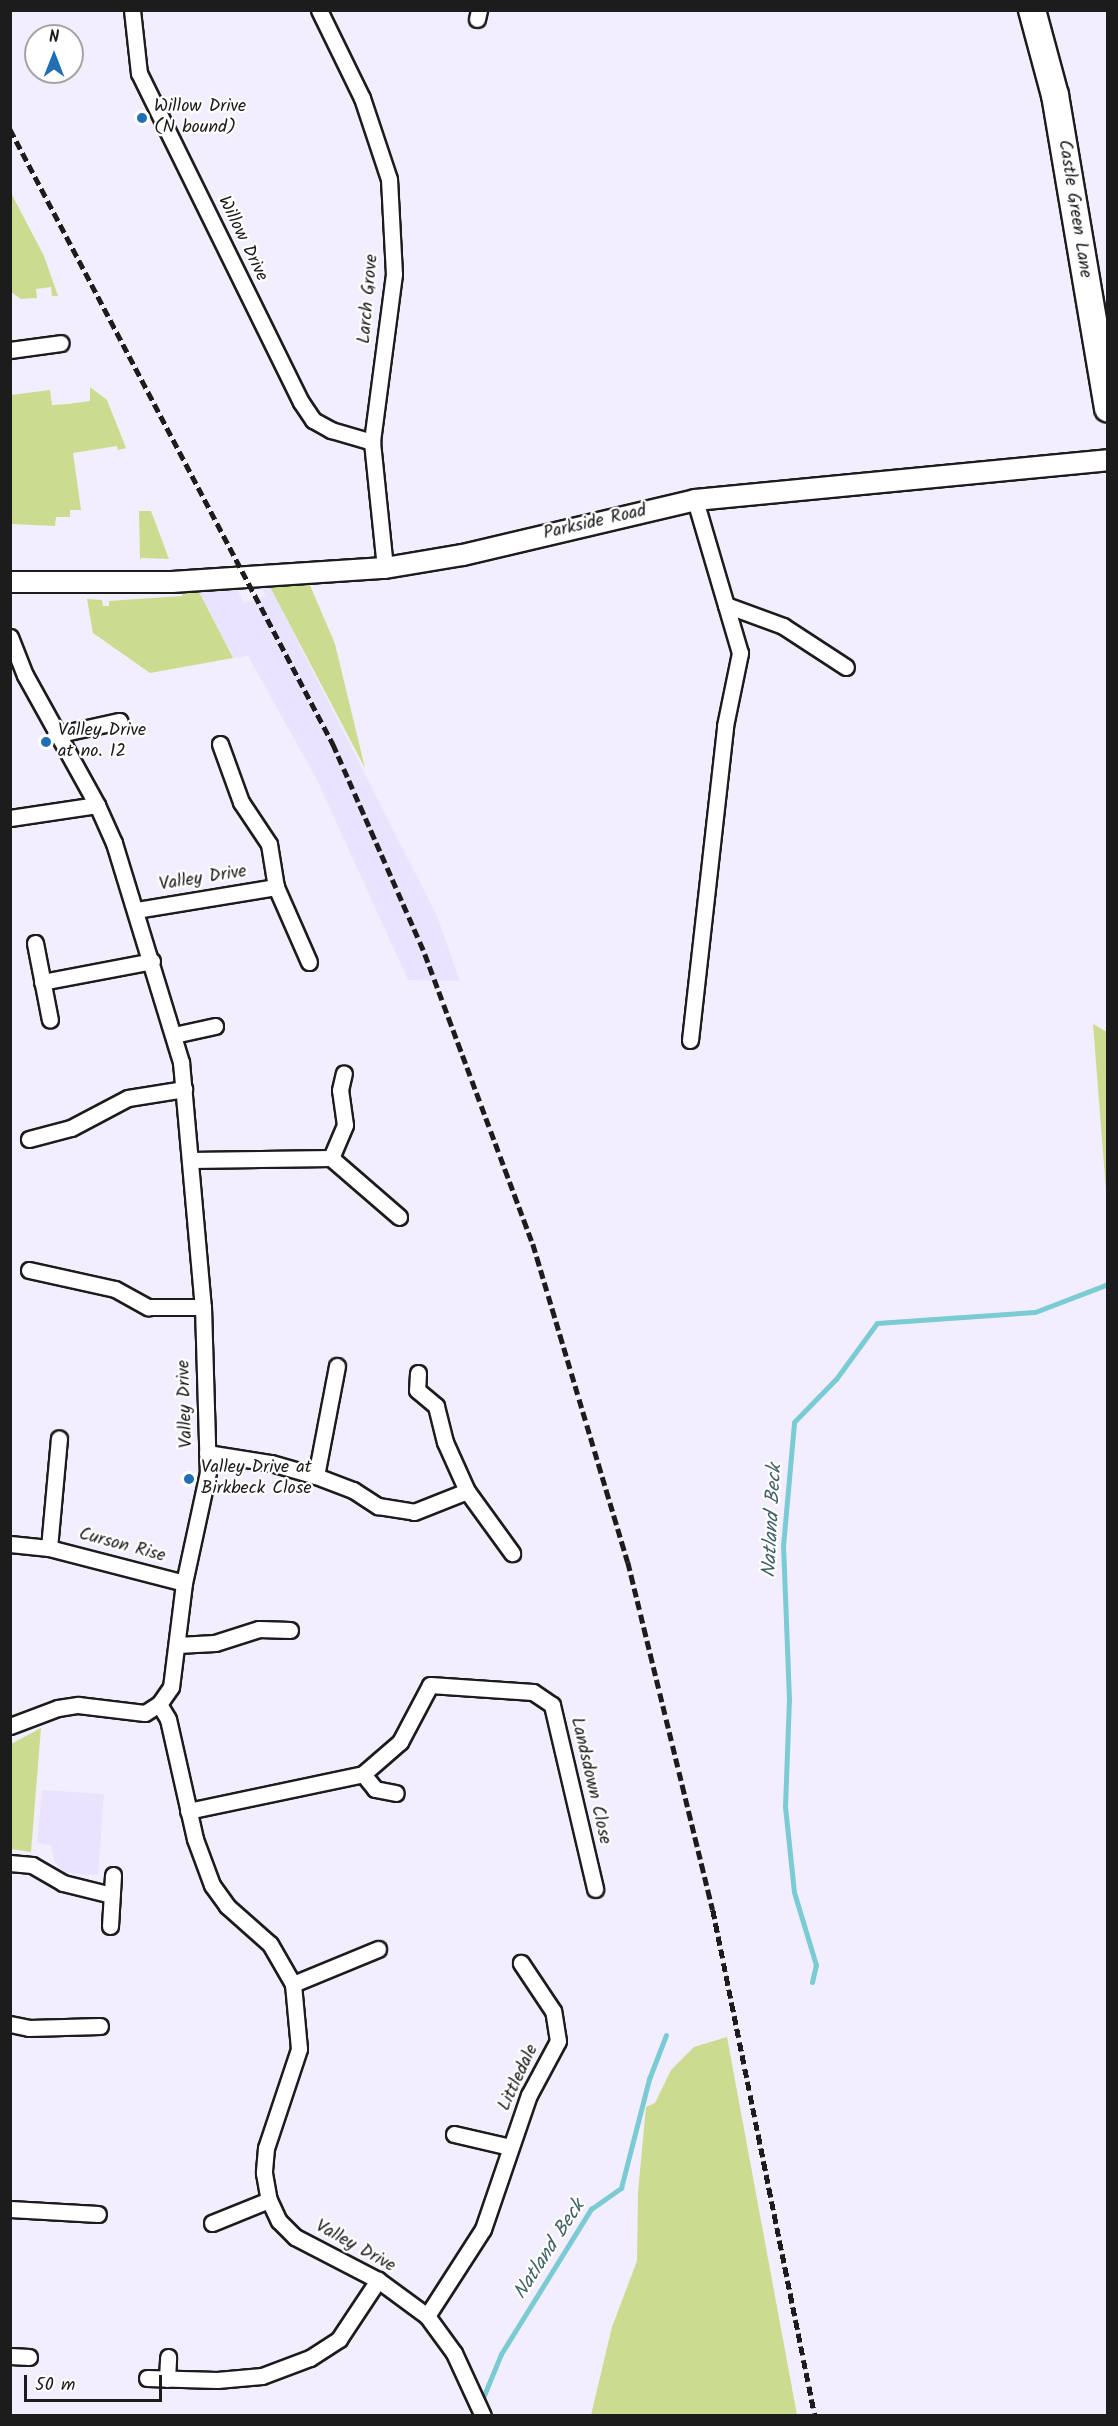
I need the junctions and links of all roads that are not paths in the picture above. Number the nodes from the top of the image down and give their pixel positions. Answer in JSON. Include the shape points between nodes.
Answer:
{"nodes":[{"id":1,"x":132,"y":10,"type":"edge"},
{"id":2,"x":320,"y":10,"type":"edge"},
{"id":3,"x":1032,"y":10,"type":"edge"},
{"id":4,"x":61,"y":343,"type":"dead end"},
{"id":5,"x":10,"y":350,"type":"edge"},
{"id":6,"x":1107,"y":409,"type":"edge"},
{"id":7,"x":372,"y":442,"type":"junction"},
{"id":8,"x":1107,"y":460,"type":"edge"},
{"id":9,"x":695,"y":500,"type":"junction"},
{"id":10,"x":385,"y":568,"type":"junction"},
{"id":11,"x":10,"y":582,"type":"edge"},
{"id":12,"x":726,"y":605,"type":"junction"},
{"id":13,"x":10,"y":637,"type":"edge"},
{"id":14,"x":846,"y":667,"type":"dead end"},
{"id":15,"x":18,"y":677,"type":"edge"},
{"id":16,"x":119,"y":721,"type":"dead end"},
{"id":17,"x":55,"y":735,"type":"junction"},
{"id":18,"x":220,"y":744,"type":"dead end"},
{"id":19,"x":97,"y":805,"type":"junction"},
{"id":20,"x":10,"y":818,"type":"edge"},
{"id":21,"x":276,"y":887,"type":"junction"},
{"id":22,"x":137,"y":910,"type":"junction"},
{"id":23,"x":35,"y":943,"type":"dead end"},
{"id":24,"x":152,"y":962,"type":"junction"},
{"id":25,"x":309,"y":962,"type":"dead end"},
{"id":26,"x":42,"y":982,"type":"junction"},
{"id":27,"x":50,"y":1020,"type":"dead end"},
{"id":28,"x":215,"y":1026,"type":"dead end"},
{"id":29,"x":174,"y":1035,"type":"junction"},
{"id":30,"x":690,"y":1040,"type":"dead end"},
{"id":31,"x":344,"y":1073,"type":"dead end"},
{"id":32,"x":184,"y":1089,"type":"junction"},
{"id":33,"x":29,"y":1139,"type":"dead end"},
{"id":34,"x":331,"y":1158,"type":"junction"},
{"id":35,"x":190,"y":1160,"type":"junction"},
{"id":36,"x":399,"y":1217,"type":"dead end"},
{"id":37,"x":29,"y":1270,"type":"dead end"},
{"id":38,"x":203,"y":1307,"type":"junction"},
{"id":39,"x":337,"y":1366,"type":"dead end"},
{"id":40,"x":418,"y":1373,"type":"dead end"},
{"id":41,"x":58,"y":1438,"type":"dead end"},
{"id":42,"x":207,"y":1454,"type":"junction"},
{"id":43,"x":316,"y":1476,"type":"junction"},
{"id":44,"x":467,"y":1491,"type":"junction"},
{"id":45,"x":10,"y":1544,"type":"edge"},
{"id":46,"x":49,"y":1548,"type":"junction"},
{"id":47,"x":512,"y":1553,"type":"dead end"},
{"id":48,"x":184,"y":1583,"type":"junction"},
{"id":49,"x":290,"y":1630,"type":"dead end"},
{"id":50,"x":177,"y":1645,"type":"junction"},
{"id":51,"x":159,"y":1704,"type":"junction"},
{"id":52,"x":10,"y":1726,"type":"edge"},
{"id":53,"x":363,"y":1774,"type":"junction"},
{"id":54,"x":396,"y":1793,"type":"dead end"},
{"id":55,"x":188,"y":1811,"type":"junction"},
{"id":56,"x":10,"y":1863,"type":"edge"},
{"id":57,"x":113,"y":1875,"type":"dead end"},
{"id":58,"x":595,"y":1889,"type":"dead end"},
{"id":59,"x":112,"y":1895,"type":"junction"},
{"id":60,"x":110,"y":1926,"type":"dead end"},
{"id":61,"x":378,"y":1949,"type":"dead end"},
{"id":62,"x":521,"y":1963,"type":"dead end"},
{"id":63,"x":293,"y":1984,"type":"junction"},
{"id":64,"x":10,"y":2024,"type":"edge"},
{"id":65,"x":100,"y":2026,"type":"dead end"},
{"id":66,"x":454,"y":2134,"type":"dead end"},
{"id":67,"x":510,"y":2147,"type":"junction"},
{"id":68,"x":269,"y":2200,"type":"junction"},
{"id":69,"x":10,"y":2209,"type":"edge"},
{"id":70,"x":98,"y":2214,"type":"dead end"},
{"id":71,"x":212,"y":2223,"type":"dead end"},
{"id":72,"x":378,"y":2280,"type":"junction"},
{"id":73,"x":427,"y":2316,"type":"junction"},
{"id":74,"x":10,"y":2355,"type":"edge"},
{"id":75,"x":29,"y":2357,"type":"dead end"},
{"id":76,"x":168,"y":2357,"type":"dead end"},
{"id":77,"x":147,"y":2378,"type":"dead end"},
{"id":78,"x":167,"y":2379,"type":"junction"},
{"id":79,"x":483,"y":2415,"type":"edge"}],
"edges":[{"from":1,"to":7,"type":"street","name":"Willow Drive","via":[[139,73],[301,402],[314,420]]},
{"from":2,"to":7,"type":"street","name":"Larch Grove","via":[[362,98],[389,179],[394,274]]},
{"from":3,"to":6,"type":"highway","name":"Castle Green Lane","via":[[1062,131]]},
{"from":4,"to":5,"type":"street"},
{"from":7,"to":10,"type":"street","name":"Larch Grove"},
{"from":8,"to":9,"type":"street","name":"Parkside Road"},
{"from":9,"to":10,"type":"street","name":"Parkside Road","via":[[463,555]]},
{"from":9,"to":12,"type":"street"},
{"from":10,"to":11,"type":"street","name":"Parkside Road","via":[[232,580]]},
{"from":12,"to":14,"type":"street","via":[[783,626]]},
{"from":12,"to":30,"type":"street","via":[[740,653],[725,726]]},
{"from":13,"to":15,"type":"street","name":"Valley Drive"},
{"from":15,"to":17,"type":"street","name":"Valley Drive"},
{"from":16,"to":17,"type":"street"},
{"from":17,"to":19,"type":"street","name":"Valley Drive"},
{"from":18,"to":21,"type":"street","name":"Valley Drive","via":[[241,802],[269,844]]},
{"from":19,"to":20,"type":"street"},
{"from":19,"to":22,"type":"street","name":"Valley Drive"},
{"from":21,"to":22,"type":"street","name":"Valley Drive"},
{"from":21,"to":25,"type":"street","name":"Valley Drive"},
{"from":22,"to":24,"type":"street","name":"Valley Drive"},
{"from":23,"to":26,"type":"street"},
{"from":24,"to":26,"type":"street"},
{"from":24,"to":29,"type":"street","name":"Valley Drive"},
{"from":26,"to":27,"type":"street"},
{"from":28,"to":29,"type":"street"},
{"from":29,"to":32,"type":"street","name":"Valley Drive"},
{"from":31,"to":34,"type":"street","via":[[340,1090],[345,1125]]},
{"from":32,"to":33,"type":"street","via":[[128,1098],[71,1128]]},
{"from":32,"to":35,"type":"street","name":"Valley Drive"},
{"from":34,"to":35,"type":"street"},
{"from":34,"to":36,"type":"street"},
{"from":35,"to":38,"type":"street","name":"Valley Drive"},
{"from":37,"to":38,"type":"street","via":[[115,1289],[148,1307]]},
{"from":38,"to":42,"type":"street","name":"Valley Drive"},
{"from":39,"to":43,"type":"street"},
{"from":40,"to":44,"type":"street","via":[[417,1390],[436,1406],[445,1442]]},
{"from":41,"to":46,"type":"street","name":"Curson Rise"},
{"from":42,"to":43,"type":"street","via":[[272,1463]]},
{"from":42,"to":48,"type":"street","name":"Valley Drive","via":[[208,1472]]},
{"from":43,"to":44,"type":"street","via":[[353,1490],[378,1506],[414,1512]]},
{"from":44,"to":47,"type":"street"},
{"from":45,"to":46,"type":"street","name":"Curson Rise"},
{"from":46,"to":48,"type":"street","name":"Curson Rise"},
{"from":48,"to":50,"type":"street","name":"Valley Drive"},
{"from":49,"to":50,"type":"street","via":[[259,1629],[215,1643]]},
{"from":50,"to":51,"type":"street","name":"Valley Drive","via":[[171,1687]]},
{"from":51,"to":52,"type":"street","via":[[145,1713],[78,1705],[58,1708]]},
{"from":51,"to":55,"type":"street","name":"Valley Drive","via":[[168,1719]]},
{"from":53,"to":54,"type":"street","via":[[375,1789]]},
{"from":53,"to":55,"type":"street","name":"Landsdown Close"},
{"from":53,"to":58,"type":"street","name":"Landsdown Close","via":[[400,1742],[430,1685],[533,1692],[552,1705]]},
{"from":55,"to":63,"type":"street","name":"Valley Drive","via":[[212,1885],[227,1906],[270,1944]]},
{"from":56,"to":59,"type":"street","via":[[43,1869],[63,1883]]},
{"from":57,"to":59,"type":"street"},
{"from":59,"to":60,"type":"street"},
{"from":61,"to":63,"type":"street"},
{"from":62,"to":67,"type":"street","name":"Littledale","via":[[553,2012],[558,2041],[529,2095]]},
{"from":63,"to":68,"type":"street","name":"Valley Drive","via":[[299,2049],[266,2148],[264,2173]]},
{"from":64,"to":65,"type":"street","via":[[29,2028]]},
{"from":66,"to":67,"type":"street"},
{"from":67,"to":73,"type":"street","name":"Littledale","via":[[500,2189],[483,2229]]},
{"from":68,"to":71,"type":"street"},
{"from":68,"to":72,"type":"street","name":"Valley Drive","via":[[279,2221],[295,2237]]},
{"from":69,"to":70,"type":"street"},
{"from":72,"to":73,"type":"street","name":"Valley Drive"},
{"from":72,"to":78,"type":"street","via":[[339,2339],[310,2358],[262,2376]]},
{"from":73,"to":79,"type":"street","name":"Valley Drive","via":[[454,2353]]},
{"from":74,"to":75,"type":"street"},
{"from":76,"to":78,"type":"street"},
{"from":77,"to":78,"type":"street"}]}
